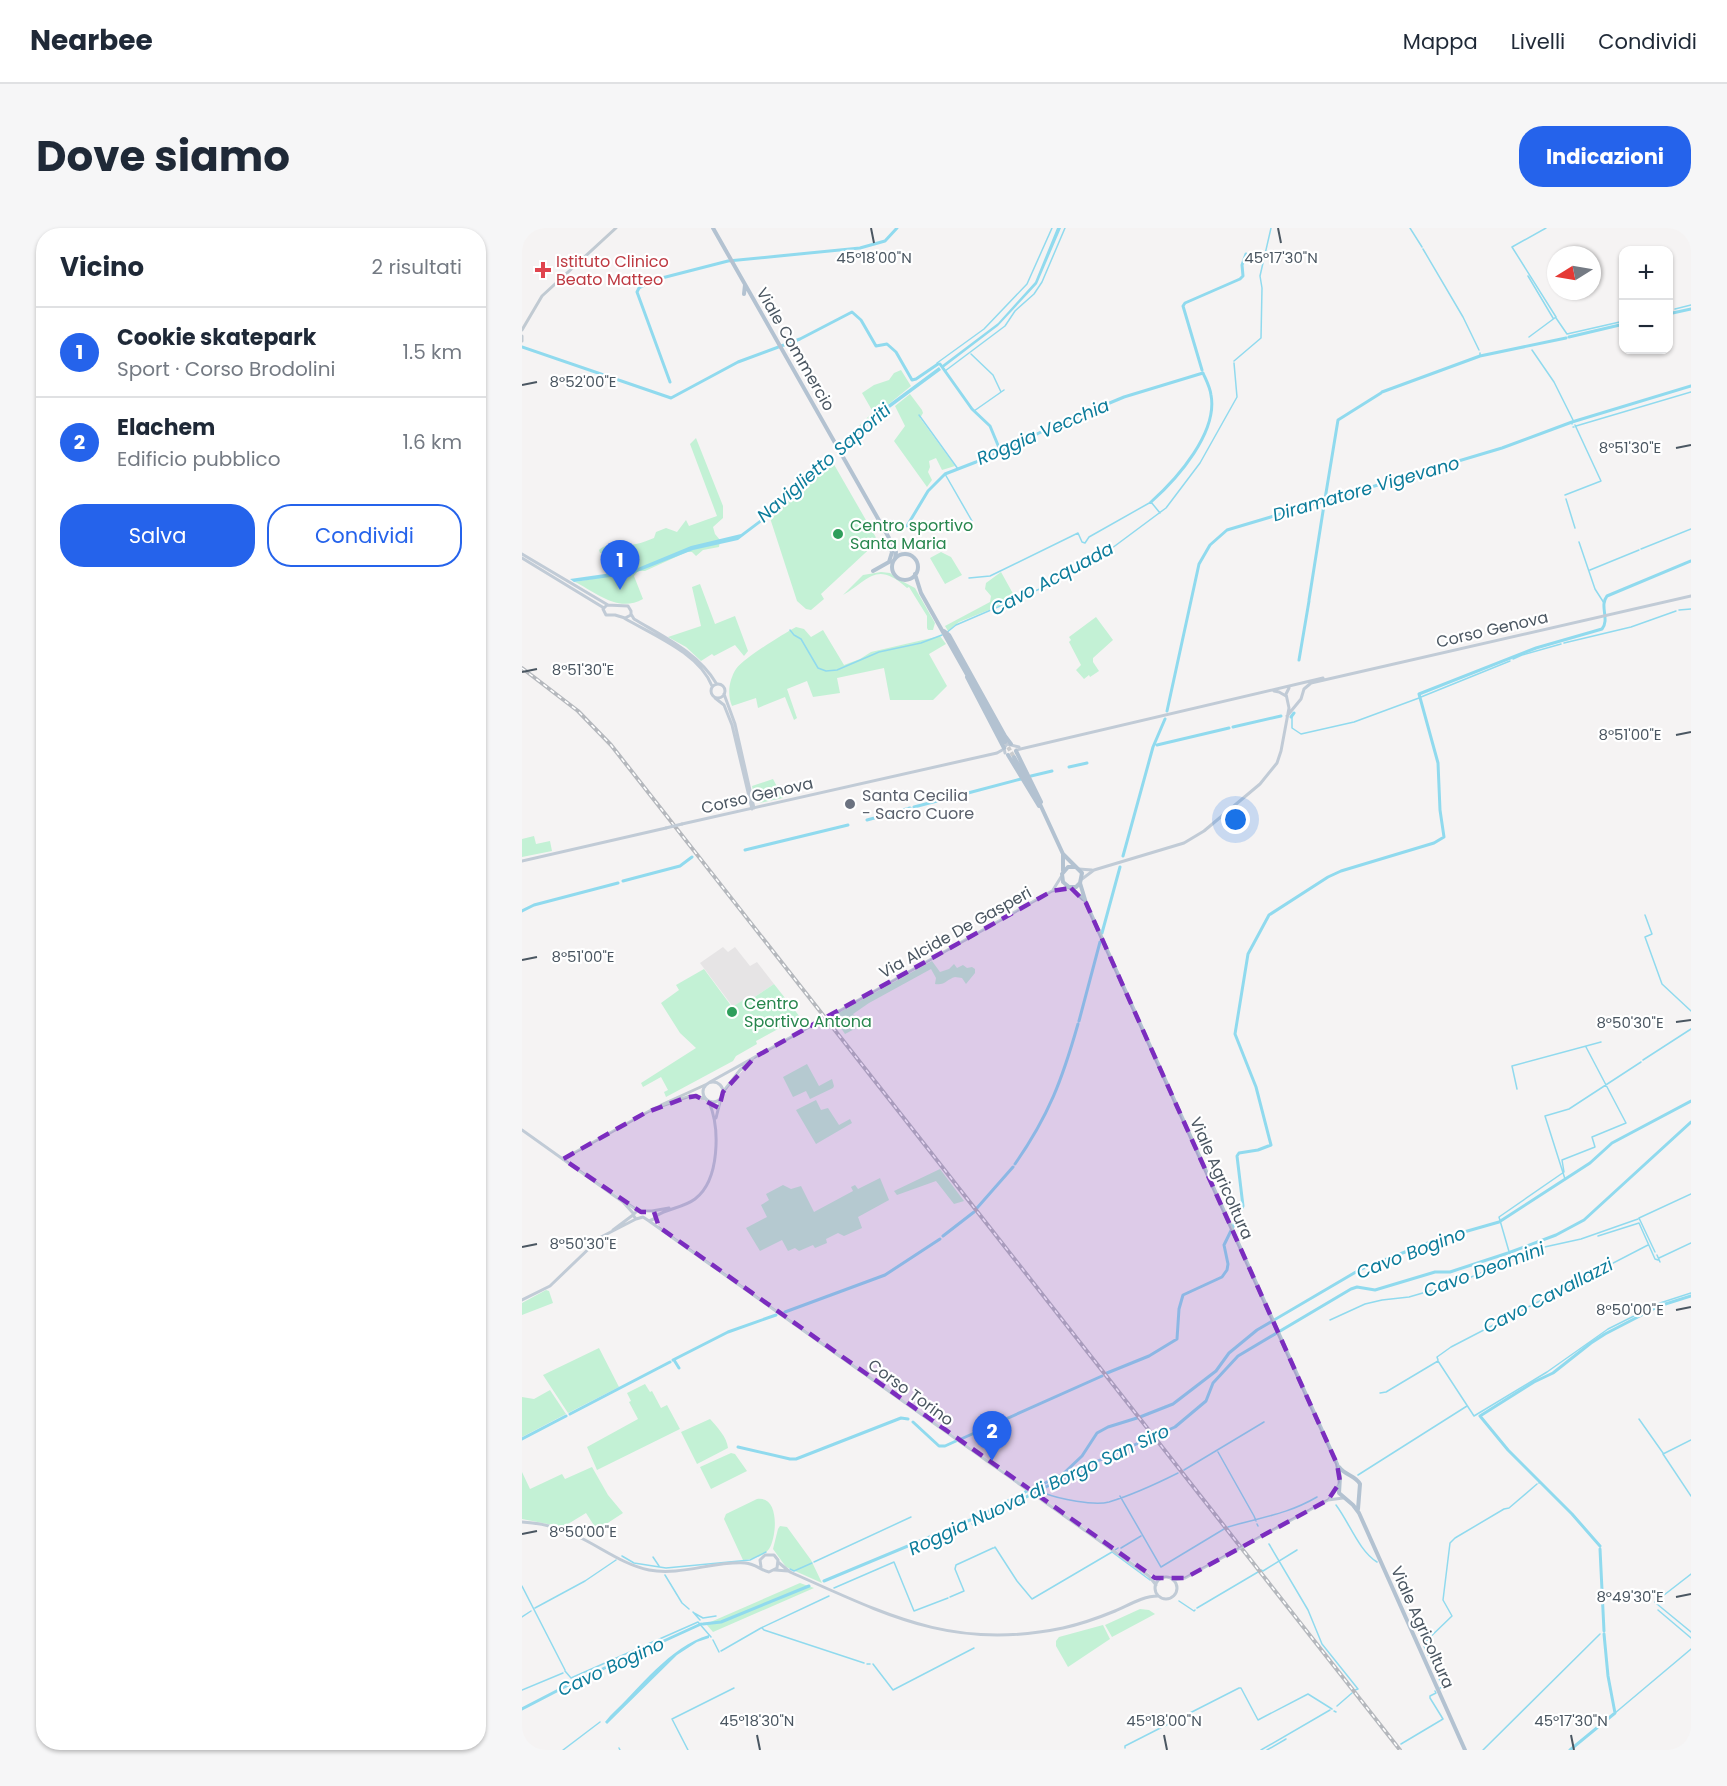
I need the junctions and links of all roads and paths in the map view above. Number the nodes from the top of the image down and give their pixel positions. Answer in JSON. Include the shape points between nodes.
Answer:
{"nodes":[{"id":1,"x":616,"y":228,"type":"edge"},
{"id":2,"x":713,"y":228,"type":"edge"},
{"id":3,"x":746,"y":284,"type":"junction"},
{"id":4,"x":744,"y":294,"type":"dead end"},
{"id":5,"x":522,"y":330,"type":"edge"},
{"id":6,"x":522,"y":336,"type":"edge"},
{"id":7,"x":522,"y":341,"type":"edge"},
{"id":8,"x":816,"y":420,"type":"dead end"},
{"id":9,"x":825,"y":424,"type":"junction"},
{"id":10,"x":878,"y":518,"type":"junction"},
{"id":11,"x":893,"y":545,"type":"junction"},
{"id":12,"x":906,"y":555,"type":"junction"},
{"id":13,"x":522,"y":556,"type":"edge"},
{"id":14,"x":895,"y":559,"type":"junction"},
{"id":15,"x":873,"y":571,"type":"dead end"},
{"id":16,"x":915,"y":574,"type":"junction"},
{"id":17,"x":906,"y":580,"type":"junction"},
{"id":18,"x":921,"y":592,"type":"junction"},
{"id":19,"x":1691,"y":596,"type":"edge"},
{"id":20,"x":606,"y":606,"type":"junction"},
{"id":21,"x":631,"y":614,"type":"junction"},
{"id":22,"x":624,"y":618,"type":"junction"},
{"id":23,"x":945,"y":633,"type":"junction"},
{"id":24,"x":963,"y":668,"type":"junction"},
{"id":25,"x":1339,"y":675,"type":"junction"},
{"id":26,"x":716,"y":683,"type":"junction"},
{"id":27,"x":712,"y":686,"type":"junction"},
{"id":28,"x":1292,"y":687,"type":"junction"},
{"id":29,"x":1272,"y":691,"type":"junction"},
{"id":30,"x":1302,"y":692,"type":"junction"},
{"id":31,"x":724,"y":694,"type":"junction"},
{"id":32,"x":715,"y":698,"type":"junction"},
{"id":33,"x":1287,"y":698,"type":"junction"},
{"id":34,"x":1297,"y":702,"type":"junction"},
{"id":35,"x":1287,"y":716,"type":"junction"},
{"id":36,"x":1005,"y":742,"type":"tunnel mouth"},
{"id":37,"x":1016,"y":748,"type":"junction"},
{"id":38,"x":1007,"y":753,"type":"junction"},
{"id":39,"x":751,"y":799,"type":"junction"},
{"id":40,"x":763,"y":806,"type":"junction"},
{"id":41,"x":753,"y":808,"type":"junction"},
{"id":42,"x":745,"y":810,"type":"junction"},
{"id":43,"x":1042,"y":810,"type":"junction"},
{"id":44,"x":1063,"y":854,"type":"junction"},
{"id":45,"x":522,"y":861,"type":"edge"},
{"id":46,"x":1077,"y":868,"type":"junction"},
{"id":47,"x":1094,"y":870,"type":"junction"},
{"id":48,"x":1063,"y":871,"type":"junction"},
{"id":49,"x":1061,"y":877,"type":"junction"},
{"id":50,"x":1081,"y":881,"type":"junction"},
{"id":51,"x":1070,"y":887,"type":"junction"},
{"id":52,"x":1052,"y":891,"type":"junction"},
{"id":53,"x":1086,"y":903,"type":"junction"},
{"id":54,"x":755,"y":1058,"type":"junction"},
{"id":55,"x":710,"y":1082,"type":"junction"},
{"id":56,"x":705,"y":1085,"type":"junction"},
{"id":57,"x":723,"y":1092,"type":"junction"},
{"id":58,"x":722,"y":1097,"type":"junction"},
{"id":59,"x":707,"y":1100,"type":"junction"},
{"id":60,"x":657,"y":1108,"type":"junction"},
{"id":61,"x":715,"y":1123,"type":"junction"},
{"id":62,"x":522,"y":1130,"type":"edge"},
{"id":63,"x":563,"y":1159,"type":"junction"},
{"id":64,"x":623,"y":1202,"type":"junction"},
{"id":65,"x":677,"y":1207,"type":"junction"},
{"id":66,"x":652,"y":1210,"type":"junction"},
{"id":67,"x":639,"y":1211,"type":"junction"},
{"id":68,"x":634,"y":1216,"type":"junction"},
{"id":69,"x":656,"y":1217,"type":"junction"},
{"id":70,"x":649,"y":1221,"type":"junction"},
{"id":71,"x":658,"y":1227,"type":"junction"},
{"id":72,"x":522,"y":1300,"type":"edge"},
{"id":73,"x":1336,"y":1464,"type":"junction"},
{"id":74,"x":1348,"y":1476,"type":"junction"},
{"id":75,"x":1339,"y":1484,"type":"junction"},
{"id":76,"x":1359,"y":1495,"type":"junction"},
{"id":77,"x":1345,"y":1499,"type":"junction"},
{"id":78,"x":1328,"y":1500,"type":"junction"},
{"id":79,"x":1359,"y":1513,"type":"junction"},
{"id":80,"x":522,"y":1522,"type":"edge"},
{"id":81,"x":761,"y":1558,"type":"junction"},
{"id":82,"x":778,"y":1562,"type":"junction"},
{"id":83,"x":746,"y":1563,"type":"junction"},
{"id":84,"x":761,"y":1567,"type":"junction"},
{"id":85,"x":775,"y":1570,"type":"junction"},
{"id":86,"x":790,"y":1572,"type":"junction"},
{"id":87,"x":1149,"y":1576,"type":"junction"},
{"id":88,"x":1185,"y":1578,"type":"junction"},
{"id":89,"x":1161,"y":1579,"type":"junction"},
{"id":90,"x":1173,"y":1580,"type":"junction"},
{"id":91,"x":1155,"y":1586,"type":"junction"},
{"id":92,"x":1176,"y":1588,"type":"junction"},
{"id":93,"x":1158,"y":1596,"type":"junction"},
{"id":94,"x":1144,"y":1598,"type":"junction"},
{"id":95,"x":1465,"y":1750,"type":"edge"}],
"edges":[{"from":1,"to":5,"type":"street","via":[[542,296]]},
{"from":2,"to":3,"type":"main road","name":"Viale Commercio"},
{"from":3,"to":4,"type":"main road"},
{"from":3,"to":9,"type":"main road","name":"Viale Commercio"},
{"from":6,"to":7,"type":"street"},
{"from":8,"to":9,"type":"main road"},
{"from":9,"to":10,"type":"main road","name":"Viale Commercio"},
{"from":10,"to":11,"type":"main road","name":"Viale Commercio"},
{"from":10,"to":15,"type":"main road","via":[[892,557],[885,566]]},
{"from":11,"to":12,"type":"main road","name":"Viale Commercio"},
{"from":11,"to":14,"type":"main road","name":"Viale Commercio"},
{"from":12,"to":14,"type":"main road"},
{"from":12,"to":16,"type":"main road","name":"Viale Commercio","via":[[916,563]]},
{"from":13,"to":20,"type":"main road"},
{"from":13,"to":20,"type":"main road"},
{"from":14,"to":17,"type":"main road","name":"Viale Commercio","via":[[893,573]]},
{"from":16,"to":17,"type":"main road"},
{"from":16,"to":18,"type":"main road","name":"Viale Commercio"},
{"from":17,"to":18,"type":"main road","name":"Viale Commercio"},
{"from":18,"to":23,"type":"main road","name":"Viale Commercio"},
{"from":19,"to":25,"type":"main road","name":"Corso Genova"},
{"from":20,"to":21,"type":"main road","via":[[628,606]]},
{"from":20,"to":22,"type":"main road","via":[[606,615]]},
{"from":21,"to":22,"type":"main road"},
{"from":21,"to":26,"type":"main road","via":[[691,655]]},
{"from":22,"to":27,"type":"main road","via":[[679,650],[709,678]]},
{"from":23,"to":24,"type":"main road","name":"Viale Commercio"},
{"from":23,"to":37,"type":"main road"},
{"from":24,"to":36,"type":"main road","name":"Viale Commercio"},
{"from":24,"to":38,"type":"main road","name":"Viale Agricoltura"},
{"from":25,"to":28,"type":"main road","name":"Corso Genova"},
{"from":25,"to":30,"type":"main road","name":"Corso Genova","via":[[1311,683]]},
{"from":26,"to":27,"type":"main road"},
{"from":26,"to":31,"type":"main road","via":[[724,687]]},
{"from":27,"to":32,"type":"main road","via":[[710,692]]},
{"from":28,"to":29,"type":"main road","name":"Corso Genova"},
{"from":28,"to":30,"type":"main road"},
{"from":28,"to":33,"type":"main road"},
{"from":29,"to":33,"type":"main road"},
{"from":29,"to":37,"type":"main road","name":"Corso Genova"},
{"from":30,"to":34,"type":"main road"},
{"from":31,"to":32,"type":"main road"},
{"from":31,"to":39,"type":"main road","via":[[735,724]]},
{"from":32,"to":39,"type":"main road","via":[[728,714]]},
{"from":33,"to":34,"type":"main road"},
{"from":33,"to":35,"type":"main road"},
{"from":34,"to":35,"type":"main road"},
{"from":35,"to":47,"type":"main road","via":[[1281,751],[1270,774],[1204,831],[1184,843]]},
{"from":37,"to":38,"type":"main road","name":"Corso Genova","via":[[1013,755]]},
{"from":37,"to":38,"type":"main road","name":"Corso Genova","via":[[1007,744]]},
{"from":37,"to":43,"type":"main road"},
{"from":38,"to":40,"type":"main road","name":"Corso Genova"},
{"from":38,"to":43,"type":"main road","name":"Viale Agricoltura"},
{"from":39,"to":40,"type":"main road"},
{"from":39,"to":41,"type":"main road"},
{"from":39,"to":42,"type":"main road"},
{"from":40,"to":41,"type":"main road","name":"Corso Genova"},
{"from":41,"to":42,"type":"main road","name":"Corso Genova"},
{"from":42,"to":45,"type":"main road","name":"Corso Genova","bridge":true},
{"from":43,"to":44,"type":"main road","name":"Viale Agricoltura"},
{"from":44,"to":46,"type":"main road","name":"Viale Agricoltura"},
{"from":44,"to":48,"type":"main road","name":"Viale Agricoltura"},
{"from":46,"to":47,"type":"main road"},
{"from":46,"to":48,"type":"main road"},
{"from":46,"to":50,"type":"main road","name":"Viale Agricoltura"},
{"from":47,"to":50,"type":"main road"},
{"from":48,"to":49,"type":"main road","name":"Viale Agricoltura"},
{"from":49,"to":51,"type":"main road","name":"Viale Agricoltura"},
{"from":49,"to":52,"type":"main road","name":"Via Alcide De Gasperi"},
{"from":50,"to":51,"type":"main road"},
{"from":50,"to":53,"type":"main road","name":"Viale Agricoltura"},
{"from":51,"to":52,"type":"main road","name":"Via Alcide De Gasperi"},
{"from":51,"to":53,"type":"main road","name":"Viale Agricoltura"},
{"from":52,"to":54,"type":"main road","name":"Via Alcide De Gasperi","bridge":true},
{"from":53,"to":73,"type":"main road","name":"Viale Agricoltura"},
{"from":54,"to":55,"type":"main road"},
{"from":54,"to":57,"type":"main road"},
{"from":55,"to":56,"type":"main road"},
{"from":55,"to":57,"type":"main road","via":[[719,1084]]},
{"from":56,"to":59,"type":"main road","via":[[702,1092]]},
{"from":56,"to":60,"type":"street"},
{"from":57,"to":58,"type":"main road"},
{"from":58,"to":59,"type":"main road","via":[[714,1102]]},
{"from":58,"to":61,"type":"main road"},
{"from":59,"to":60,"type":"street","via":[[690,1096]]},
{"from":59,"to":61,"type":"main road"},
{"from":60,"to":63,"type":"street"},
{"from":61,"to":65,"type":"main road","via":[[713,1173],[700,1195]]},
{"from":62,"to":63,"type":"main road"},
{"from":63,"to":64,"type":"main road"},
{"from":64,"to":67,"type":"main road"},
{"from":64,"to":68,"type":"main road"},
{"from":65,"to":66,"type":"main road"},
{"from":65,"to":69,"type":"main road"},
{"from":66,"to":67,"type":"main road"},
{"from":66,"to":69,"type":"main road"},
{"from":67,"to":68,"type":"main road"},
{"from":68,"to":70,"type":"main road"},
{"from":68,"to":72,"type":"main road","via":[[601,1237],[550,1286]]},
{"from":69,"to":70,"type":"main road"},
{"from":69,"to":71,"type":"main road"},
{"from":70,"to":71,"type":"main road","name":"Corso Torino"},
{"from":71,"to":87,"type":"main road","name":"Corso Torino"},
{"from":73,"to":74,"type":"main road","name":"Viale Agricoltura"},
{"from":73,"to":75,"type":"main road","name":"Viale Agricoltura"},
{"from":74,"to":75,"type":"main road"},
{"from":74,"to":76,"type":"main road","name":"Viale Agricoltura","via":[[1359,1482]]},
{"from":75,"to":77,"type":"main road","name":"Viale Agricoltura","via":[[1339,1493]]},
{"from":75,"to":78,"type":"main road"},
{"from":76,"to":77,"type":"main road"},
{"from":76,"to":79,"type":"main road","name":"Viale Agricoltura"},
{"from":77,"to":78,"type":"main road"},
{"from":77,"to":79,"type":"main road","name":"Viale Agricoltura"},
{"from":78,"to":88,"type":"main road","bridge":true},
{"from":79,"to":95,"type":"main road","name":"Viale Agricoltura"},
{"from":80,"to":83,"type":"main road","via":[[560,1528],[651,1570]]},
{"from":81,"to":82,"type":"main road","via":[[770,1554]]},
{"from":81,"to":83,"type":"main road"},
{"from":81,"to":84,"type":"main road"},
{"from":82,"to":85,"type":"main road"},
{"from":82,"to":86,"type":"main road"},
{"from":83,"to":84,"type":"main road"},
{"from":84,"to":85,"type":"main road","via":[[766,1572]]},
{"from":85,"to":86,"type":"main road"},
{"from":86,"to":94,"type":"main road","via":[[895,1617],[969,1634],[1019,1634],[1066,1627]]},
{"from":87,"to":89,"type":"main road","name":"Corso Torino"},
{"from":87,"to":91,"type":"main road","name":"Corso Torino"},
{"from":88,"to":90,"type":"main road"},
{"from":88,"to":92,"type":"main road"},
{"from":89,"to":90,"type":"main road"},
{"from":89,"to":91,"type":"main road"},
{"from":90,"to":92,"type":"main road"},
{"from":91,"to":93,"type":"main road"},
{"from":91,"to":94,"type":"main road"},
{"from":92,"to":93,"type":"main road","via":[[1170,1598]]},
{"from":93,"to":94,"type":"main road"}]}
